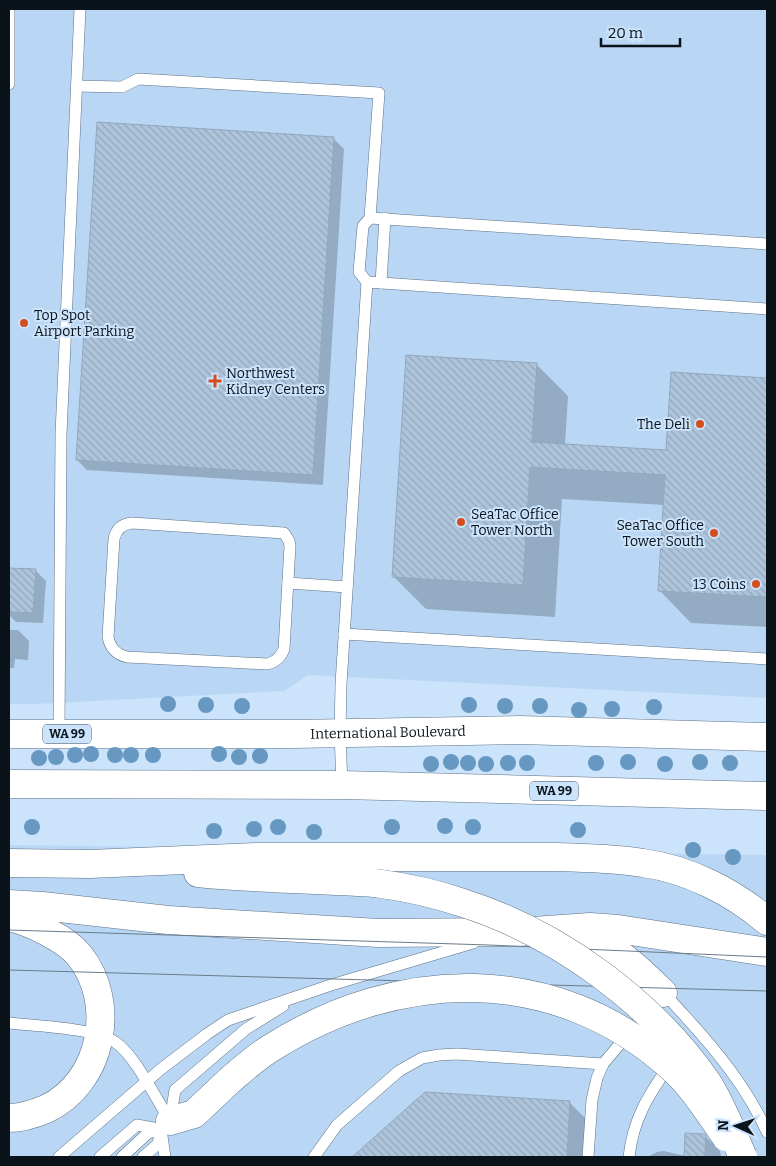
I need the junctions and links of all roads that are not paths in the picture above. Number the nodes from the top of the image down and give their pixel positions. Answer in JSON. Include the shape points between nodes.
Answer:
{"nodes":[{"id":1,"x":9,"y":9,"type":"edge"},
{"id":2,"x":80,"y":9,"type":"edge"},
{"id":3,"x":9,"y":84,"type":"edge"},
{"id":4,"x":76,"y":86,"type":"junction"},
{"id":5,"x":370,"y":218,"type":"junction"},
{"id":6,"x":385,"y":218,"type":"junction"},
{"id":7,"x":767,"y":244,"type":"edge"},
{"id":8,"x":367,"y":282,"type":"junction"},
{"id":9,"x":381,"y":283,"type":"junction"},
{"id":10,"x":767,"y":309,"type":"edge"},
{"id":11,"x":288,"y":583,"type":"junction"},
{"id":12,"x":347,"y":587,"type":"junction"},
{"id":13,"x":344,"y":634,"type":"junction"},
{"id":14,"x":767,"y":659,"type":"edge"},
{"id":15,"x":340,"y":733,"type":"junction"},
{"id":16,"x":9,"y":734,"type":"edge"},
{"id":17,"x":60,"y":734,"type":"junction"},
{"id":18,"x":767,"y":737,"type":"edge"},
{"id":19,"x":9,"y":784,"type":"edge"},
{"id":20,"x":342,"y":785,"type":"junction"},
{"id":21,"x":767,"y":796,"type":"edge"},
{"id":22,"x":9,"y":863,"type":"edge"},
{"id":23,"x":90,"y":864,"type":"junction"},
{"id":24,"x":9,"y":904,"type":"edge"},
{"id":25,"x":9,"y":917,"type":"edge"},
{"id":26,"x":767,"y":922,"type":"edge"},
{"id":27,"x":563,"y":928,"type":"junction"},
{"id":28,"x":518,"y":932,"type":"junction"},
{"id":29,"x":767,"y":952,"type":"edge"},
{"id":30,"x":663,"y":993,"type":"junction"},
{"id":31,"x":297,"y":997,"type":"junction"},
{"id":32,"x":9,"y":1023,"type":"edge"},
{"id":33,"x":695,"y":1027,"type":"junction"},
{"id":34,"x":100,"y":1035,"type":"junction"},
{"id":35,"x":604,"y":1064,"type":"junction"},
{"id":36,"x":146,"y":1082,"type":"junction"},
{"id":37,"x":9,"y":1118,"type":"edge"},
{"id":38,"x":165,"y":1125,"type":"junction"},
{"id":39,"x":767,"y":1132,"type":"edge"},
{"id":40,"x":59,"y":1157,"type":"edge"},
{"id":41,"x":100,"y":1157,"type":"edge"},
{"id":42,"x":122,"y":1157,"type":"edge"},
{"id":43,"x":143,"y":1157,"type":"edge"},
{"id":44,"x":165,"y":1157,"type":"edge"},
{"id":45,"x":314,"y":1157,"type":"edge"},
{"id":46,"x":588,"y":1157,"type":"edge"},
{"id":47,"x":629,"y":1157,"type":"edge"},
{"id":48,"x":742,"y":1157,"type":"edge"}],
"edges":[{"from":1,"to":3,"type":"lane"},
{"from":2,"to":4,"type":"lane"},
{"from":4,"to":5,"type":"lane","via":[[122,88],[138,79],[379,93]]},
{"from":4,"to":17,"type":"lane","via":[[61,434]]},
{"from":5,"to":6,"type":"lane"},
{"from":5,"to":8,"type":"lane","via":[[363,226],[359,272]]},
{"from":6,"to":7,"type":"lane"},
{"from":6,"to":9,"type":"lane"},
{"from":8,"to":9,"type":"lane"},
{"from":8,"to":12,"type":"lane"},
{"from":9,"to":10,"type":"lane"},
{"from":11,"to":11,"type":"lane","via":[[284,648],[282,655],[272,663],[126,657],[110,644],[114,539],[116,532],[125,524],[284,533],[290,546]]},
{"from":11,"to":12,"type":"lane"},
{"from":12,"to":13,"type":"lane"},
{"from":13,"to":14,"type":"lane"},
{"from":13,"to":15,"type":"lane"},
{"from":15,"to":17,"type":"main road","name":"International Boulevard","number":"WA 99"},
{"from":15,"to":18,"type":"main road","name":"International Boulevard","number":"WA 99","via":[[520,730]]},
{"from":15,"to":20,"type":"lane"},
{"from":16,"to":17,"type":"main road","name":"International Boulevard","number":"WA 99"},
{"from":19,"to":20,"type":"main road","number":"WA 99"},
{"from":20,"to":21,"type":"main road","number":"WA 99"},
{"from":22,"to":23,"type":"main road"},
{"from":23,"to":26,"type":"main road","via":[[256,857],[604,859],[644,863],[682,872],[719,888]]},
{"from":23,"to":48,"type":"main road","bridge":true,"via":[[257,879],[374,883],[433,894],[508,920],[575,957],[608,980],[667,1032],[708,1084]]},
{"from":24,"to":28,"type":"main road","via":[[177,920],[378,933]]},
{"from":25,"to":34,"type":"main road","via":[[52,935],[78,954],[96,988]]},
{"from":27,"to":28,"type":"main road"},
{"from":27,"to":29,"type":"main road","via":[[618,929]]},
{"from":27,"to":30,"type":"main road","via":[[599,942],[644,974]]},
{"from":28,"to":31,"type":"lane","via":[[461,945]]},
{"from":30,"to":33,"type":"lane"},
{"from":30,"to":35,"type":"lane"},
{"from":31,"to":36,"type":"lane","via":[[228,1020]]},
{"from":31,"to":38,"type":"lane","via":[[246,1029],[175,1090]]},
{"from":32,"to":34,"type":"lane"},
{"from":33,"to":39,"type":"lane","via":[[744,1089]]},
{"from":33,"to":47,"type":"lane","via":[[640,1110]]},
{"from":34,"to":36,"type":"lane","via":[[116,1042],[127,1052]]},
{"from":34,"to":37,"type":"main road","via":[[95,1057],[73,1091],[33,1114]]},
{"from":35,"to":45,"type":"lane","via":[[457,1054],[422,1058],[399,1071],[337,1125]]},
{"from":35,"to":46,"type":"lane","via":[[592,1100]]},
{"from":36,"to":38,"type":"lane"},
{"from":36,"to":40,"type":"lane"},
{"from":38,"to":41,"type":"lane","via":[[136,1125]]},
{"from":38,"to":42,"type":"lane","via":[[148,1133]]},
{"from":38,"to":43,"type":"lane","via":[[158,1144]]},
{"from":38,"to":44,"type":"lane"},
{"from":38,"to":48,"type":"main road","bridge":true,"via":[[194,1114],[229,1080],[276,1045],[315,1024],[354,1008],[403,995],[473,987],[504,989],[571,1006],[629,1034],[686,1082]]}]}
